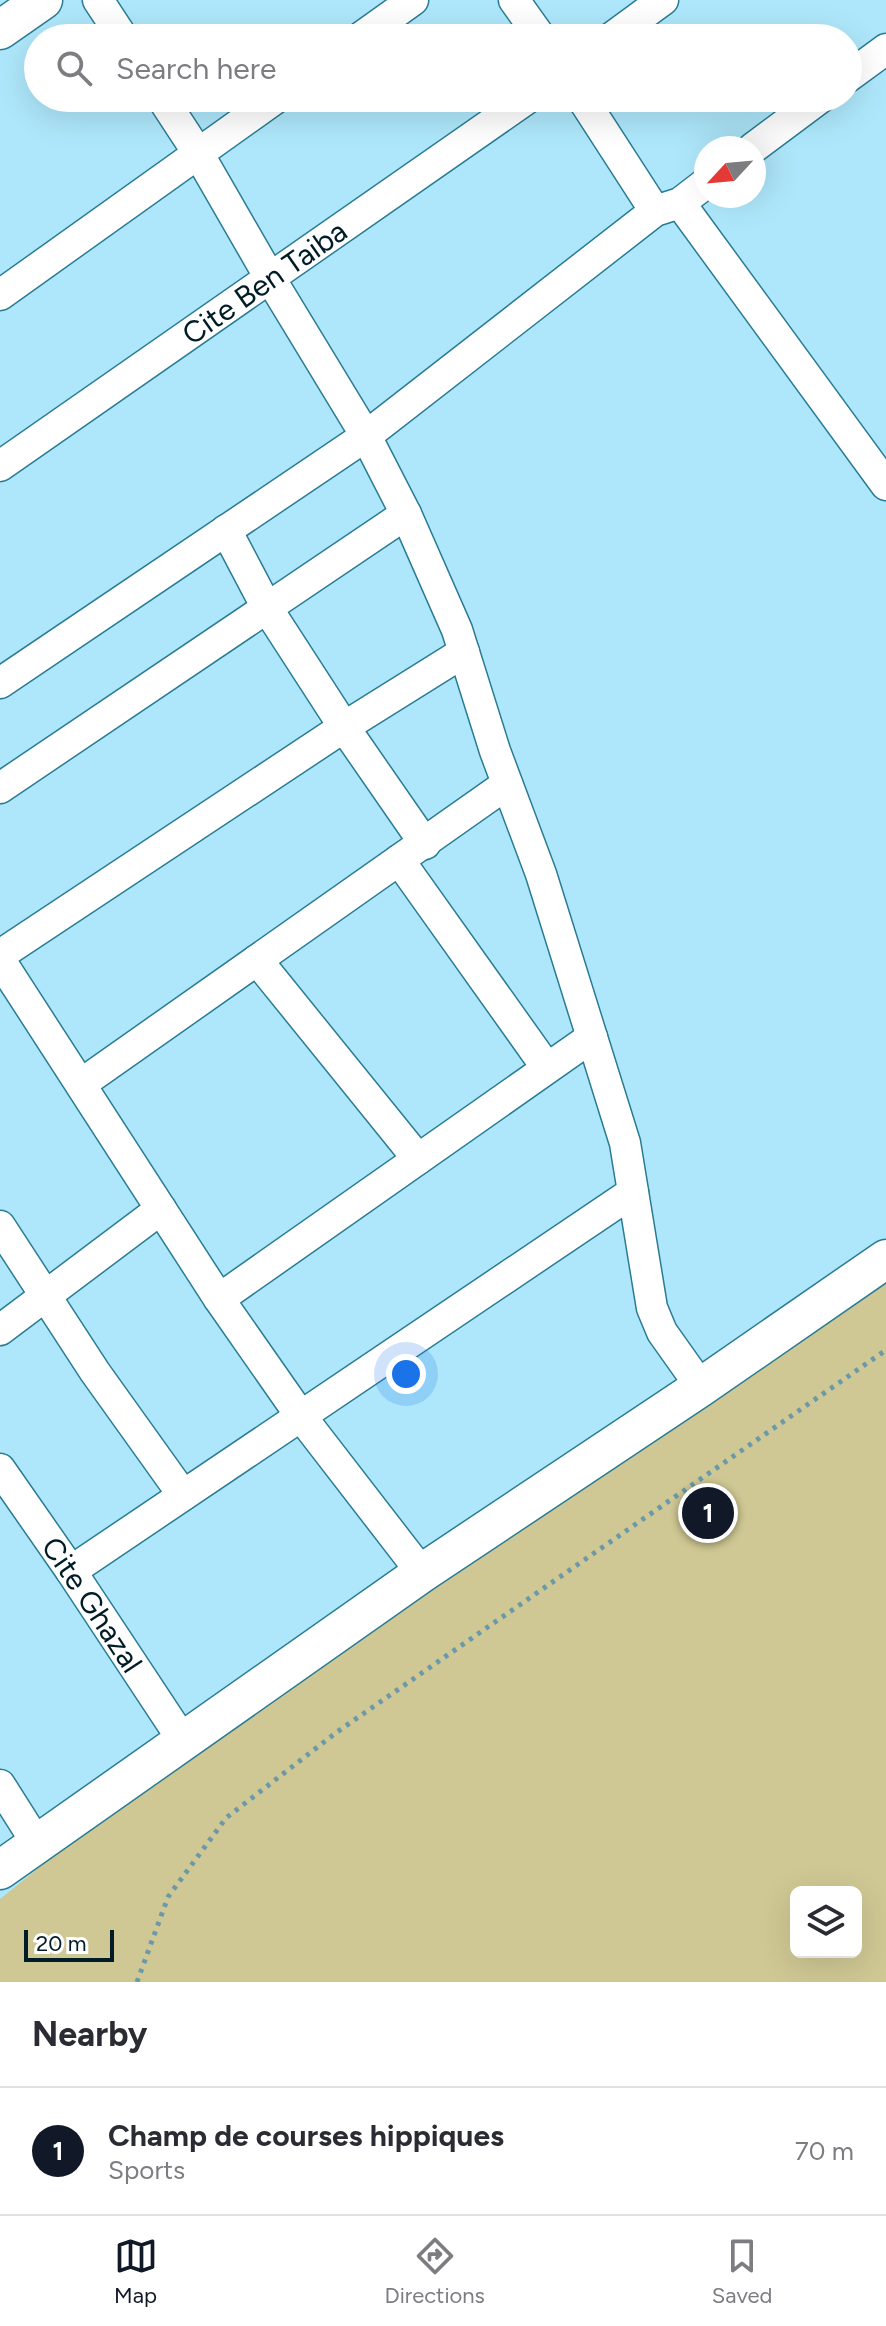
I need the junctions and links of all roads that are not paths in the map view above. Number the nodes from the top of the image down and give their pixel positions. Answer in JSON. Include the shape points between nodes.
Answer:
{"nodes":[{"id":1,"x":43,"y":0,"type":"edge"},
{"id":2,"x":98,"y":0,"type":"edge"},
{"id":3,"x":413,"y":0,"type":"edge"},
{"id":4,"x":514,"y":0,"type":"edge"},
{"id":5,"x":663,"y":0,"type":"edge"},
{"id":6,"x":114,"y":24,"type":"edge"},
{"id":7,"x":380,"y":24,"type":"edge"},
{"id":8,"x":531,"y":24,"type":"edge"},
{"id":9,"x":630,"y":24,"type":"edge"},
{"id":10,"x":0,"y":30,"type":"edge"},
{"id":11,"x":886,"y":49,"type":"edge"},
{"id":12,"x":862,"y":67,"type":"edge"},
{"id":13,"x":171,"y":112,"type":"edge"},
{"id":14,"x":256,"y":112,"type":"edge"},
{"id":15,"x":508,"y":112,"type":"edge"},
{"id":16,"x":593,"y":112,"type":"edge"},
{"id":17,"x":801,"y":112,"type":"edge"},
{"id":18,"x":766,"y":138,"type":"edge"},
{"id":19,"x":198,"y":153,"type":"junction"},
{"id":20,"x":694,"y":190,"type":"edge"},
{"id":21,"x":667,"y":207,"type":"junction"},
{"id":22,"x":270,"y":278,"type":"junction"},
{"id":23,"x":0,"y":295,"type":"edge"},
{"id":24,"x":366,"y":436,"type":"junction"},
{"id":25,"x":0,"y":466,"type":"edge"},
{"id":26,"x":886,"y":485,"type":"edge"},
{"id":27,"x":406,"y":514,"type":"junction"},
{"id":28,"x":226,"y":530,"type":"junction"},
{"id":29,"x":267,"y":608,"type":"junction"},
{"id":30,"x":464,"y":652,"type":"junction"},
{"id":31,"x":0,"y":683,"type":"edge"},
{"id":32,"x":344,"y":727,"type":"junction"},
{"id":33,"x":507,"y":784,"type":"junction"},
{"id":34,"x":0,"y":788,"type":"edge"},
{"id":35,"x":425,"y":844,"type":"junction"},
{"id":36,"x":399,"y":860,"type":"junction"},
{"id":37,"x":0,"y":958,"type":"edge"},
{"id":38,"x":257,"y":960,"type":"junction"},
{"id":39,"x":592,"y":1037,"type":"junction"},
{"id":40,"x":547,"y":1068,"type":"junction"},
{"id":41,"x":81,"y":1084,"type":"junction"},
{"id":42,"x":418,"y":1159,"type":"junction"},
{"id":43,"x":633,"y":1192,"type":"junction"},
{"id":44,"x":161,"y":1209,"type":"junction"},
{"id":45,"x":0,"y":1226,"type":"edge"},
{"id":46,"x":886,"y":1259,"type":"edge"},
{"id":47,"x":47,"y":1295,"type":"junction"},
{"id":48,"x":219,"y":1299,"type":"junction"},
{"id":49,"x":0,"y":1330,"type":"edge"},
{"id":50,"x":701,"y":1387,"type":"junction"},
{"id":51,"x":300,"y":1415,"type":"junction"},
{"id":52,"x":0,"y":1469,"type":"edge"},
{"id":53,"x":183,"y":1495,"type":"junction"},
{"id":54,"x":71,"y":1571,"type":"junction"},
{"id":55,"x":422,"y":1573,"type":"junction"},
{"id":56,"x":184,"y":1742,"type":"junction"},
{"id":57,"x":0,"y":1785,"type":"edge"},
{"id":58,"x":38,"y":1845,"type":"junction"},
{"id":59,"x":0,"y":1870,"type":"edge"}],
"edges":[{"from":1,"to":10,"type":"street"},
{"from":2,"to":6,"type":"street"},
{"from":3,"to":7,"type":"street"},
{"from":4,"to":8,"type":"street"},
{"from":5,"to":9,"type":"street"},
{"from":11,"to":12,"type":"street"},
{"from":13,"to":19,"type":"street"},
{"from":14,"to":19,"type":"street"},
{"from":15,"to":22,"type":"street","name":"Cite Ben Taiba"},
{"from":16,"to":21,"type":"street"},
{"from":17,"to":18,"type":"street"},
{"from":19,"to":22,"type":"street"},
{"from":19,"to":23,"type":"street"},
{"from":20,"to":21,"type":"street"},
{"from":21,"to":24,"type":"street"},
{"from":21,"to":26,"type":"street"},
{"from":22,"to":24,"type":"street"},
{"from":22,"to":25,"type":"street","name":"Cite Ben Taiba"},
{"from":24,"to":27,"type":"street"},
{"from":24,"to":28,"type":"street"},
{"from":27,"to":29,"type":"street"},
{"from":27,"to":30,"type":"street"},
{"from":28,"to":29,"type":"street"},
{"from":28,"to":31,"type":"street"},
{"from":29,"to":32,"type":"street"},
{"from":29,"to":34,"type":"street"},
{"from":30,"to":32,"type":"street"},
{"from":30,"to":33,"type":"street"},
{"from":32,"to":35,"type":"street"},
{"from":32,"to":37,"type":"street"},
{"from":33,"to":35,"type":"street"},
{"from":33,"to":39,"type":"street"},
{"from":35,"to":36,"type":"street"},
{"from":36,"to":38,"type":"street"},
{"from":36,"to":40,"type":"street"},
{"from":37,"to":41,"type":"street"},
{"from":38,"to":41,"type":"street"},
{"from":38,"to":42,"type":"street"},
{"from":39,"to":40,"type":"street"},
{"from":39,"to":43,"type":"street","via":[[625,1143]]},
{"from":40,"to":42,"type":"street"},
{"from":41,"to":44,"type":"street"},
{"from":42,"to":48,"type":"street"},
{"from":43,"to":50,"type":"street","via":[[652,1308],[662,1332]]},
{"from":43,"to":51,"type":"street"},
{"from":44,"to":47,"type":"street"},
{"from":44,"to":48,"type":"street"},
{"from":45,"to":47,"type":"street"},
{"from":46,"to":50,"type":"street"},
{"from":47,"to":49,"type":"street"},
{"from":47,"to":53,"type":"street"},
{"from":48,"to":51,"type":"street"},
{"from":50,"to":55,"type":"street"},
{"from":51,"to":53,"type":"street"},
{"from":51,"to":55,"type":"street"},
{"from":52,"to":54,"type":"street","name":"Cite Ghazal"},
{"from":53,"to":54,"type":"street"},
{"from":54,"to":56,"type":"street","name":"Cite Ghazal"},
{"from":55,"to":56,"type":"street"},
{"from":56,"to":58,"type":"street"},
{"from":57,"to":58,"type":"street"},
{"from":58,"to":59,"type":"street"}]}
